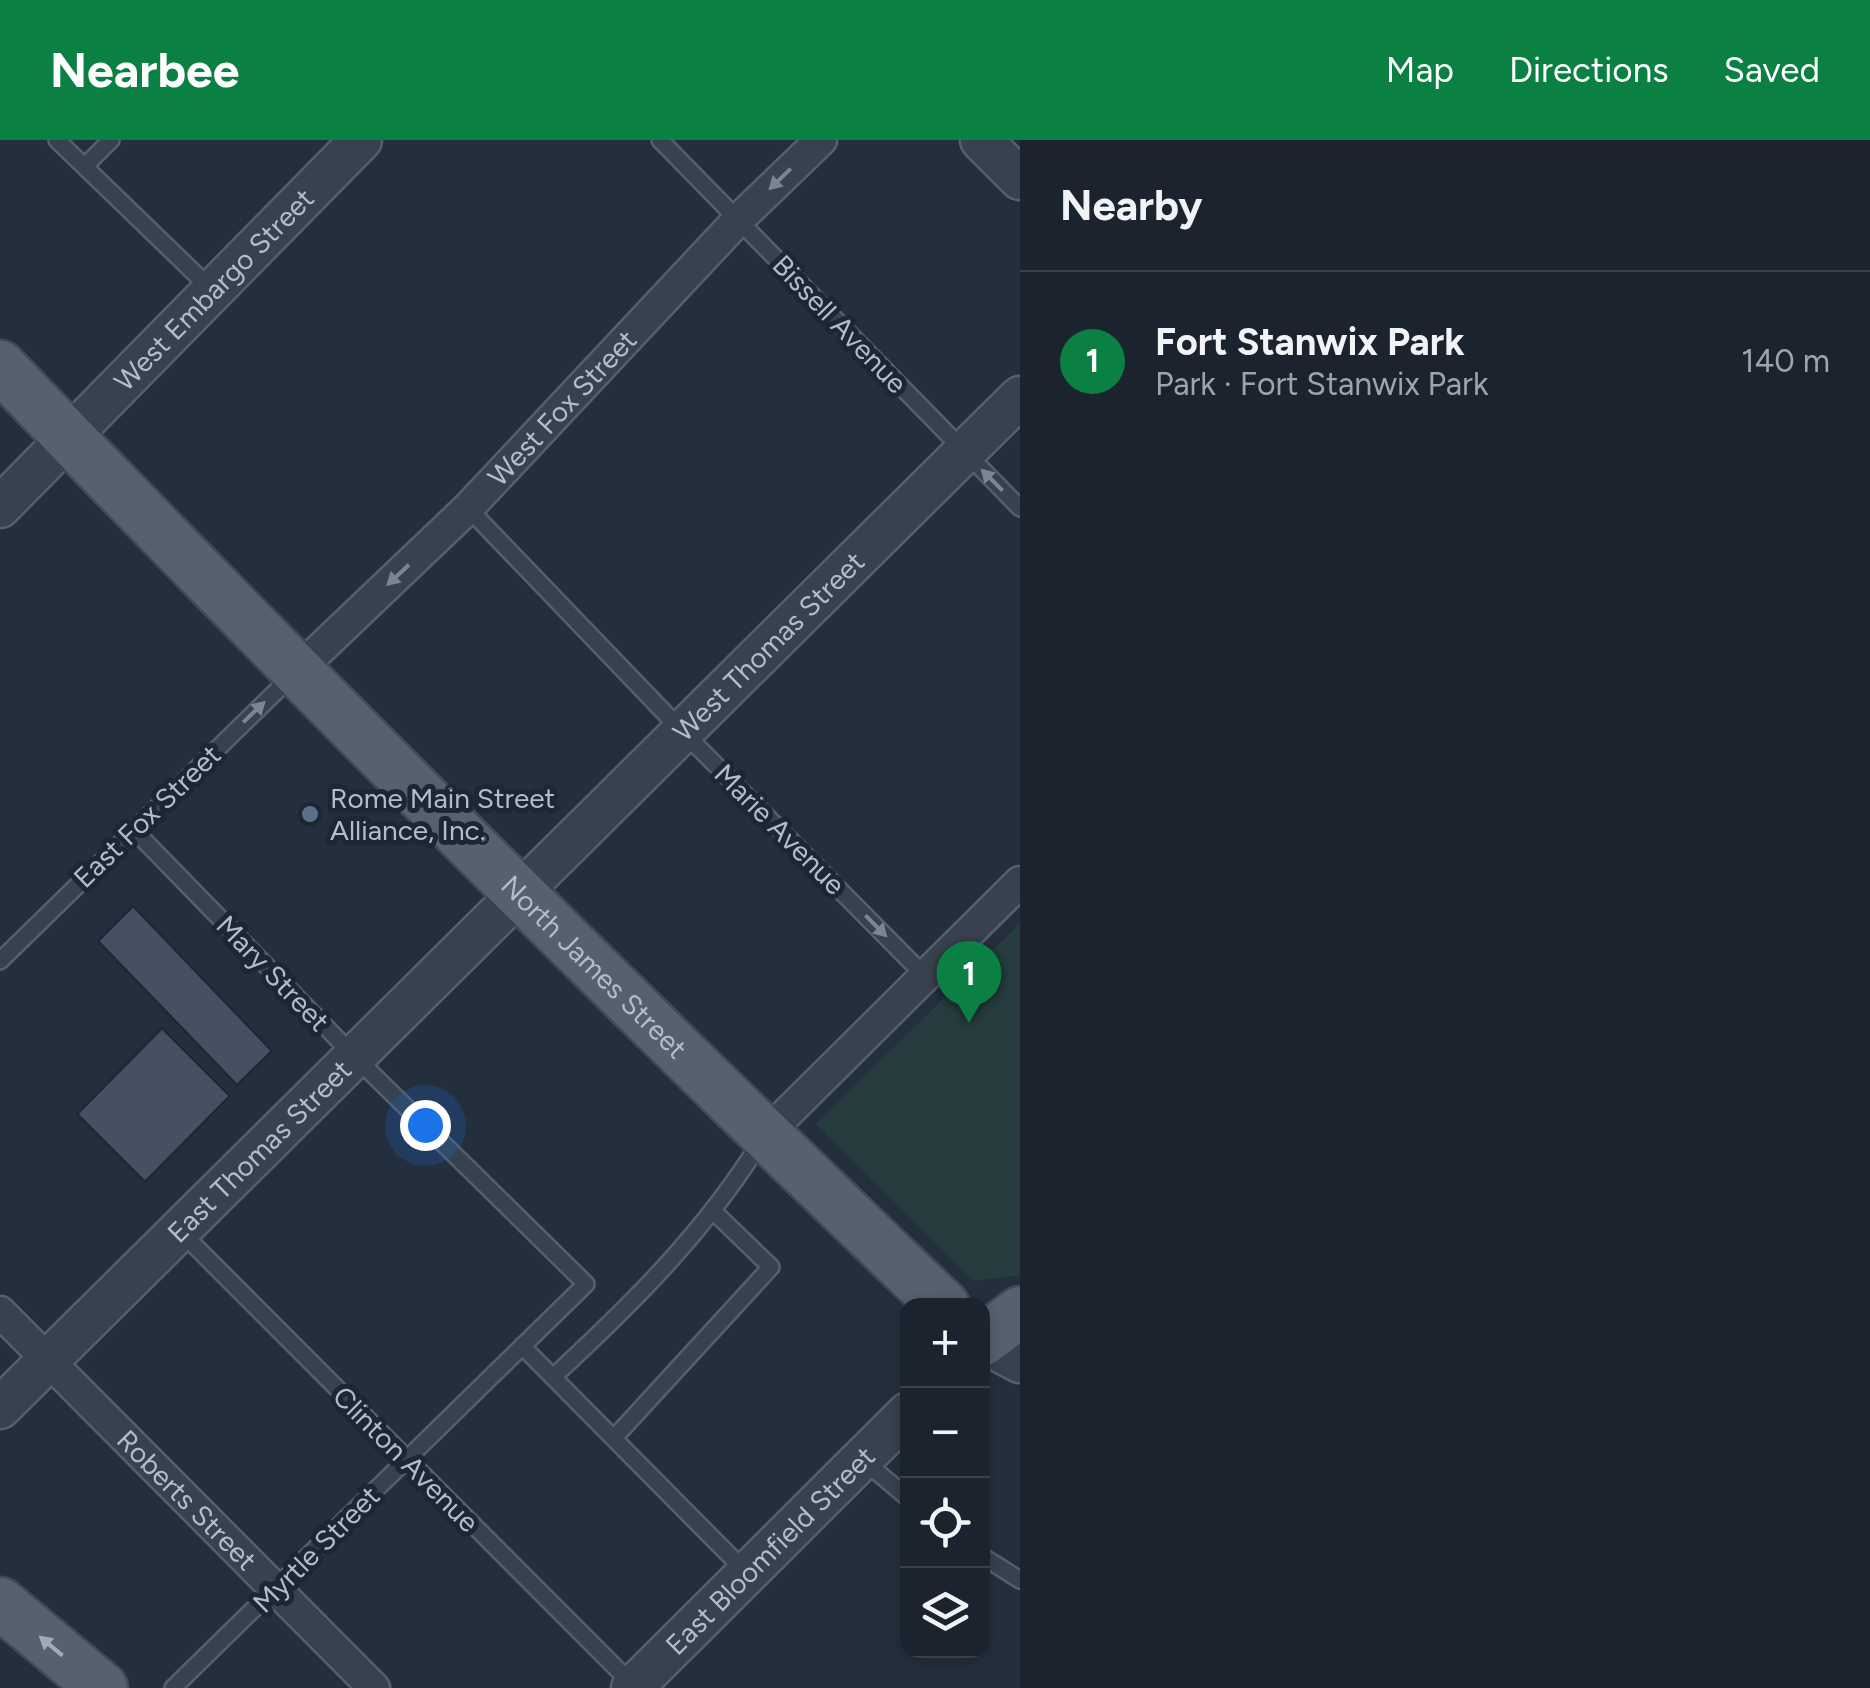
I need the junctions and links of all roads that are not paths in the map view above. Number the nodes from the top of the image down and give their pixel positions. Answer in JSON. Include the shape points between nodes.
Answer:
{"nodes":[{"id":1,"x":57,"y":140,"type":"edge"},
{"id":2,"x":111,"y":140,"type":"edge"},
{"id":3,"x":360,"y":140,"type":"edge"},
{"id":4,"x":660,"y":140,"type":"edge"},
{"id":5,"x":821,"y":140,"type":"edge"},
{"id":6,"x":981,"y":140,"type":"edge"},
{"id":7,"x":85,"y":166,"type":"junction"},
{"id":8,"x":1020,"y":179,"type":"edge"},
{"id":9,"x":738,"y":219,"type":"junction"},
{"id":10,"x":211,"y":290,"type":"junction"},
{"id":11,"x":0,"y":366,"type":"edge"},
{"id":12,"x":1020,"y":397,"type":"edge"},
{"id":13,"x":70,"y":439,"type":"junction"},
{"id":14,"x":964,"y":452,"type":"junction"},
{"id":15,"x":0,"y":507,"type":"edge"},
{"id":16,"x":468,"y":508,"type":"junction"},
{"id":17,"x":1020,"y":508,"type":"edge"},
{"id":18,"x":296,"y":672,"type":"junction"},
{"id":19,"x":684,"y":732,"type":"junction"},
{"id":20,"x":133,"y":829,"type":"junction"},
{"id":21,"x":1020,"y":882,"type":"edge"},
{"id":22,"x":520,"y":894,"type":"junction"},
{"id":23,"x":0,"y":961,"type":"edge"},
{"id":24,"x":925,"y":976,"type":"junction"},
{"id":25,"x":355,"y":1057,"type":"junction"},
{"id":26,"x":765,"y":1135,"type":"junction"},
{"id":27,"x":713,"y":1211,"type":"junction"},
{"id":28,"x":179,"y":1230,"type":"junction"},
{"id":29,"x":586,"y":1284,"type":"joint"},
{"id":30,"x":936,"y":1298,"type":"edge"},
{"id":31,"x":0,"y":1312,"type":"edge"},
{"id":32,"x":1020,"y":1312,"type":"edge"},
{"id":33,"x":990,"y":1335,"type":"edge"},
{"id":34,"x":990,"y":1345,"type":"edge"},
{"id":35,"x":522,"y":1346,"type":"junction"},
{"id":36,"x":49,"y":1361,"type":"junction"},
{"id":37,"x":1020,"y":1362,"type":"edge"},
{"id":38,"x":553,"y":1377,"type":"junction"},
{"id":39,"x":0,"y":1408,"type":"edge"},
{"id":40,"x":900,"y":1421,"type":"edge"},
{"id":41,"x":614,"y":1438,"type":"junction"},
{"id":42,"x":861,"y":1458,"type":"junction"},
{"id":43,"x":406,"y":1460,"type":"junction"},
{"id":44,"x":900,"y":1491,"type":"edge"},
{"id":45,"x":990,"y":1561,"type":"edge"},
{"id":46,"x":746,"y":1572,"type":"junction"},
{"id":47,"x":1020,"y":1580,"type":"edge"},
{"id":48,"x":276,"y":1589,"type":"junction"},
{"id":49,"x":0,"y":1603,"type":"edge"},
{"id":50,"x":633,"y":1687,"type":"edge"},
{"id":51,"x":102,"y":1688,"type":"edge"},
{"id":52,"x":174,"y":1688,"type":"edge"},
{"id":53,"x":374,"y":1688,"type":"edge"}],
"edges":[{"from":1,"to":7,"type":"lane"},
{"from":2,"to":7,"type":"lane"},
{"from":3,"to":10,"type":"street","name":"West Embargo Street"},
{"from":4,"to":9,"type":"lane","name":"Bissell Avenue"},
{"from":5,"to":9,"type":"street","name":"West Fox Street","one_way":true},
{"from":6,"to":8,"type":"street"},
{"from":7,"to":10,"type":"lane"},
{"from":9,"to":14,"type":"lane","name":"Bissell Avenue"},
{"from":9,"to":16,"type":"street","name":"West Fox Street"},
{"from":10,"to":13,"type":"street","name":"West Embargo Street"},
{"from":11,"to":13,"type":"main road","name":"North James Street"},
{"from":12,"to":14,"type":"street","name":"West Thomas Street"},
{"from":13,"to":15,"type":"street","name":"West Embargo Street"},
{"from":13,"to":18,"type":"main road","name":"North James Street"},
{"from":17,"to":14,"type":"lane","name":"Bissell Avenue","one_way":true},
{"from":14,"to":19,"type":"street","name":"West Thomas Street"},
{"from":16,"to":18,"type":"street","name":"West Fox Street","one_way":true},
{"from":16,"to":19,"type":"lane","name":"Marie Avenue"},
{"from":20,"to":18,"type":"lane","name":"East Fox Street","one_way":true},
{"from":18,"to":22,"type":"main road","name":"North James Street"},
{"from":19,"to":22,"type":"street","name":"West Thomas Street"},
{"from":19,"to":24,"type":"lane","name":"Marie Avenue","one_way":true},
{"from":20,"to":23,"type":"lane","name":"East Fox Street"},
{"from":20,"to":25,"type":"lane","name":"Mary Street"},
{"from":21,"to":24,"type":"street"},
{"from":22,"to":25,"type":"street","name":"East Thomas Street"},
{"from":22,"to":26,"type":"main road","name":"North James Street"},
{"from":24,"to":26,"type":"street"},
{"from":25,"to":28,"type":"street","name":"East Thomas Street"},
{"from":25,"to":29,"type":"lane","name":"Mary Street"},
{"from":26,"to":27,"type":"lane"},
{"from":26,"to":30,"type":"main road","name":"North James Street"},
{"from":27,"to":38,"type":"lane","via":[[667,1268]]},
{"from":27,"to":41,"type":"lane","via":[[771,1266]]},
{"from":28,"to":36,"type":"street","name":"East Thomas Street"},
{"from":28,"to":43,"type":"lane","name":"Clinton Avenue"},
{"from":29,"to":35,"type":"lane","name":"Myrtle Street"},
{"from":31,"to":36,"type":"street","name":"Roberts Street"},
{"from":32,"to":33,"type":"main road"},
{"from":34,"to":37,"type":"street"},
{"from":35,"to":38,"type":"lane"},
{"from":35,"to":43,"type":"lane","name":"Myrtle Street"},
{"from":36,"to":39,"type":"street","name":"East Thomas Street"},
{"from":36,"to":48,"type":"street","name":"Roberts Street"},
{"from":38,"to":41,"type":"lane"},
{"from":40,"to":42,"type":"street","name":"East Bloomfield Street"},
{"from":41,"to":46,"type":"lane"},
{"from":42,"to":44,"type":"lane"},
{"from":42,"to":46,"type":"street","name":"East Bloomfield Street"},
{"from":43,"to":48,"type":"lane","name":"Myrtle Street"},
{"from":43,"to":50,"type":"lane","name":"Clinton Avenue"},
{"from":45,"to":47,"type":"lane"},
{"from":46,"to":50,"type":"street","name":"East Bloomfield Street"},
{"from":48,"to":52,"type":"lane","name":"Myrtle Street"},
{"from":48,"to":53,"type":"street","name":"Roberts Street"},
{"from":51,"to":49,"type":"main road","one_way":true}]}
